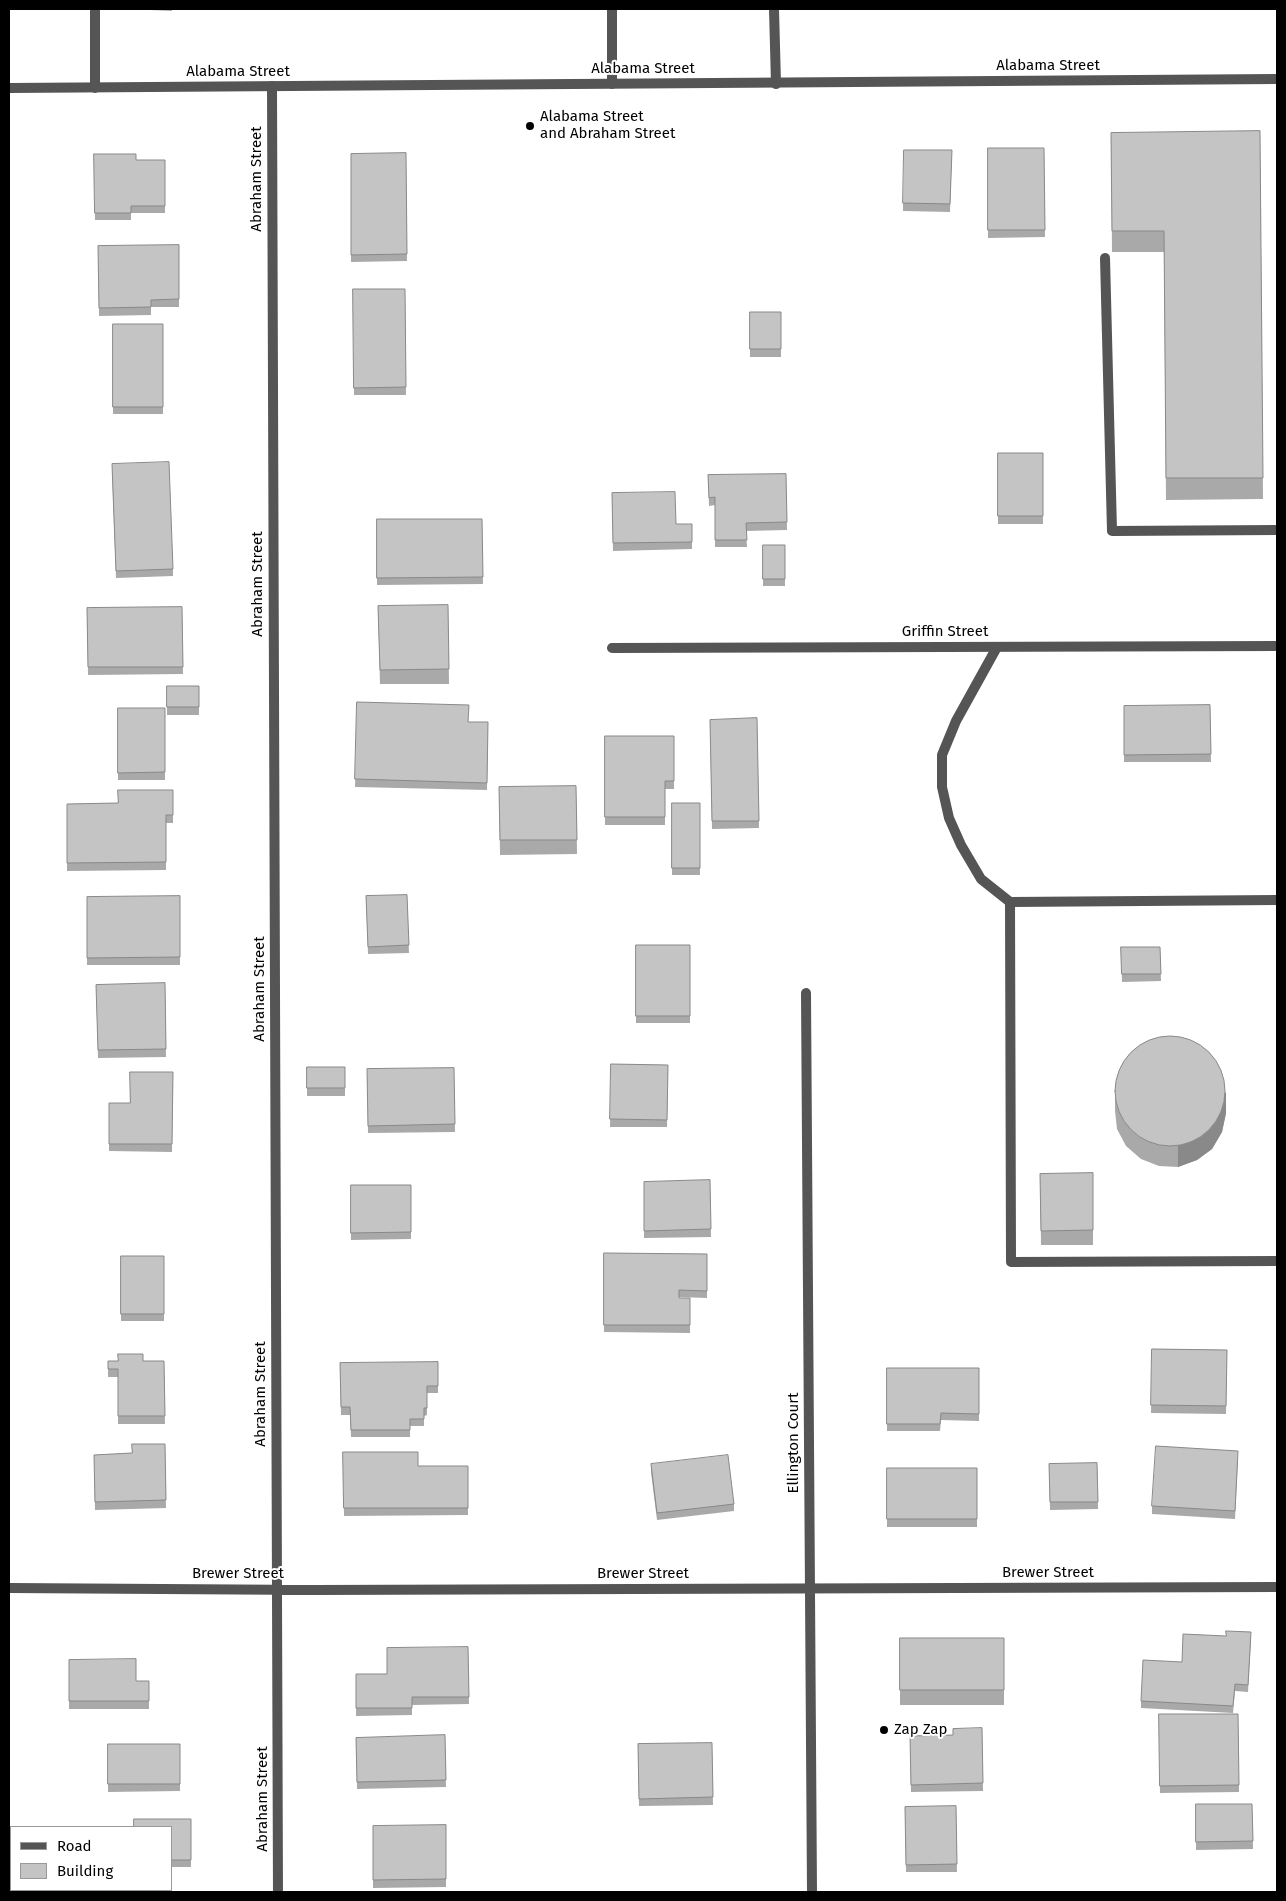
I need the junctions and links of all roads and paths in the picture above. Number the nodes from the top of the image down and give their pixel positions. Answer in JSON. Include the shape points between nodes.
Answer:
{"nodes":[{"id":1,"x":95,"y":9,"type":"edge"},
{"id":2,"x":612,"y":9,"type":"edge"},
{"id":3,"x":774,"y":9,"type":"edge"},
{"id":4,"x":1277,"y":80,"type":"edge"},
{"id":5,"x":612,"y":84,"type":"junction"},
{"id":6,"x":776,"y":84,"type":"junction"},
{"id":7,"x":272,"y":86,"type":"junction"},
{"id":8,"x":9,"y":88,"type":"edge"},
{"id":9,"x":95,"y":88,"type":"junction"},
{"id":10,"x":1105,"y":258,"type":"dead end"},
{"id":11,"x":1277,"y":530,"type":"edge"},
{"id":12,"x":1277,"y":646,"type":"edge"},
{"id":13,"x":997,"y":647,"type":"junction"},
{"id":14,"x":612,"y":648,"type":"dead end"},
{"id":15,"x":1277,"y":900,"type":"edge"},
{"id":16,"x":1010,"y":902,"type":"junction"},
{"id":17,"x":806,"y":993,"type":"dead end"},
{"id":18,"x":1277,"y":1261,"type":"edge"},
{"id":19,"x":1277,"y":1587,"type":"edge"},
{"id":20,"x":9,"y":1588,"type":"edge"},
{"id":21,"x":810,"y":1588,"type":"junction"},
{"id":22,"x":277,"y":1590,"type":"junction"},
{"id":23,"x":278,"y":1892,"type":"edge"},
{"id":24,"x":812,"y":1892,"type":"edge"}],
"edges":[{"from":1,"to":9,"type":"street"},
{"from":2,"to":5,"type":"street"},
{"from":3,"to":6,"type":"street"},
{"from":4,"to":6,"type":"street","name":"Alabama Street"},
{"from":5,"to":6,"type":"street","name":"Alabama Street"},
{"from":5,"to":7,"type":"street","name":"Alabama Street"},
{"from":7,"to":9,"type":"street","name":"Alabama Street"},
{"from":7,"to":22,"type":"street","name":"Abraham Street"},
{"from":8,"to":9,"type":"street","name":"Alabama Street"},
{"from":10,"to":11,"type":"street","via":[[1112,531]]},
{"from":12,"to":13,"type":"street","name":"Griffin Street"},
{"from":13,"to":14,"type":"street","name":"Griffin Street"},
{"from":13,"to":16,"type":"street","via":[[956,721],[942,755],[942,787],[949,818],[981,879]]},
{"from":15,"to":16,"type":"street"},
{"from":16,"to":18,"type":"street","via":[[1012,1262]]},
{"from":17,"to":21,"type":"street","name":"Ellington Court"},
{"from":19,"to":21,"type":"street","name":"Brewer Street"},
{"from":20,"to":22,"type":"street","name":"Brewer Street"},
{"from":21,"to":22,"type":"street","name":"Brewer Street"},
{"from":21,"to":24,"type":"street","name":"Ellington Court"},
{"from":22,"to":23,"type":"street","name":"Abraham Street"}]}
